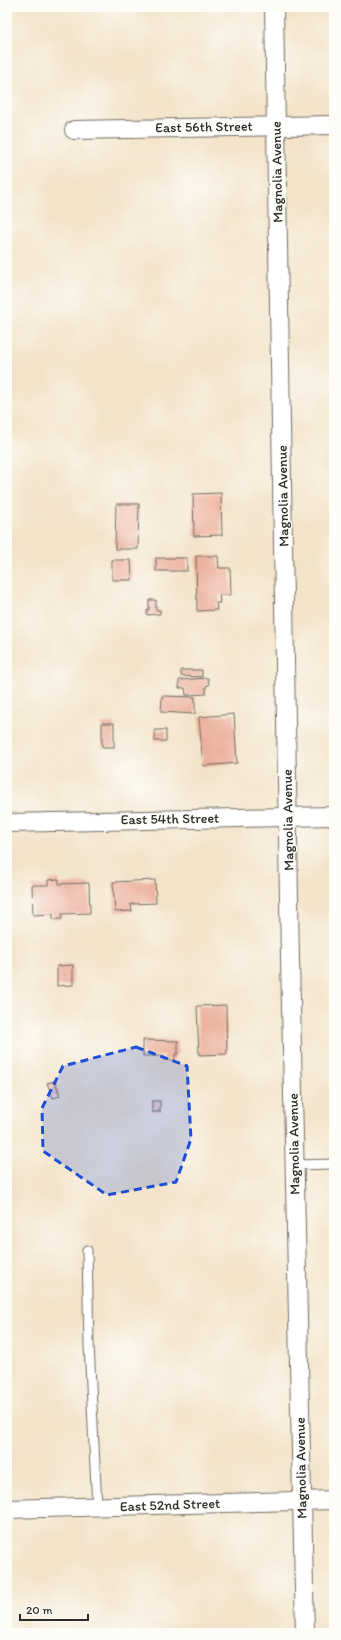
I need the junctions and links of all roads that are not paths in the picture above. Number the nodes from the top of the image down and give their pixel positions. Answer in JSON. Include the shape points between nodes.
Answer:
{"nodes":[{"id":1,"x":274,"y":7,"type":"edge"},
{"id":2,"x":334,"y":125,"type":"edge"},
{"id":3,"x":277,"y":126,"type":"junction"},
{"id":4,"x":74,"y":130,"type":"dead end"},
{"id":5,"x":288,"y":816,"type":"junction"},
{"id":6,"x":334,"y":816,"type":"edge"},
{"id":7,"x":7,"y":823,"type":"edge"},
{"id":8,"x":334,"y":1164,"type":"edge"},
{"id":9,"x":294,"y":1165,"type":"junction"},
{"id":10,"x":87,"y":1250,"type":"dead end"},
{"id":11,"x":334,"y":1500,"type":"edge"},
{"id":12,"x":302,"y":1501,"type":"junction"},
{"id":13,"x":97,"y":1507,"type":"junction"},
{"id":14,"x":7,"y":1510,"type":"edge"},
{"id":15,"x":305,"y":1633,"type":"edge"}],
"edges":[{"from":1,"to":3,"type":"street","name":"Magnolia Avenue"},
{"from":2,"to":3,"type":"street","name":"East 56th Street"},
{"from":3,"to":4,"type":"street","name":"East 56th Street"},
{"from":3,"to":5,"type":"street","name":"Magnolia Avenue"},
{"from":5,"to":6,"type":"street","name":"East 54th Street"},
{"from":5,"to":7,"type":"street","name":"East 54th Street"},
{"from":5,"to":9,"type":"street","name":"Magnolia Avenue"},
{"from":8,"to":9,"type":"lane"},
{"from":9,"to":12,"type":"street","name":"Magnolia Avenue"},
{"from":10,"to":13,"type":"lane"},
{"from":11,"to":12,"type":"street","name":"East 52nd Street"},
{"from":12,"to":13,"type":"street","name":"East 52nd Street"},
{"from":12,"to":15,"type":"street","name":"Magnolia Avenue"},
{"from":13,"to":14,"type":"street","name":"East 52nd Street"}]}
